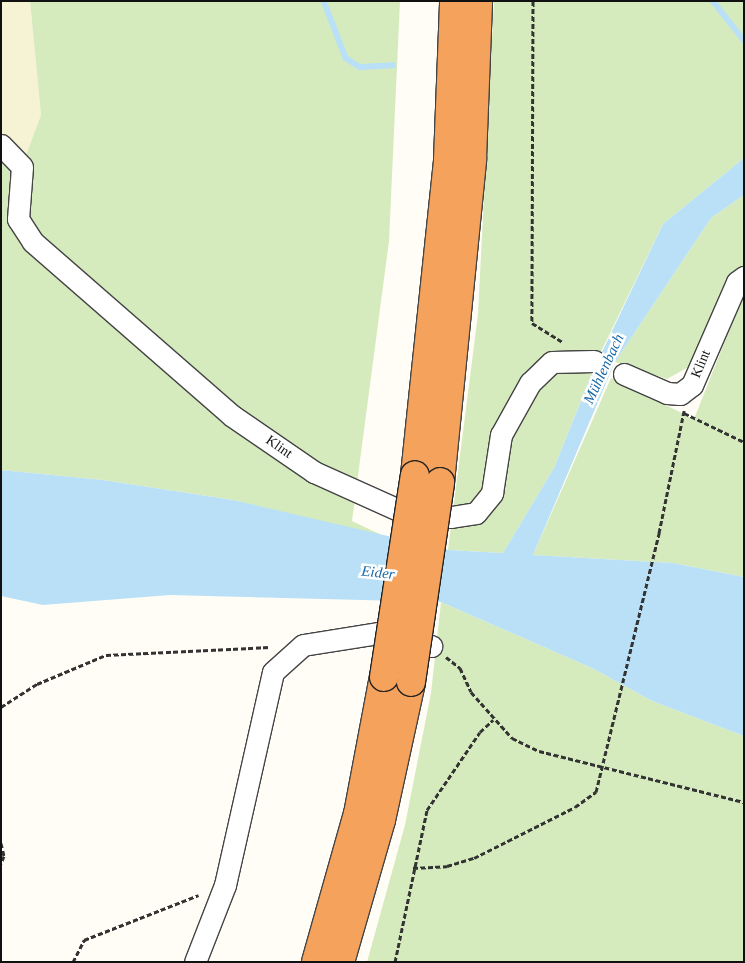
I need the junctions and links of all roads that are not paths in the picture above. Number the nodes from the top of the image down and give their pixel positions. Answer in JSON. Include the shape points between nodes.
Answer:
{"nodes":[{"id":1,"x":454,"y":1,"type":"edge"},
{"id":2,"x":478,"y":1,"type":"edge"},
{"id":3,"x":1,"y":145,"type":"edge"},
{"id":4,"x":744,"y":276,"type":"edge"},
{"id":5,"x":594,"y":361,"type":"road end"},
{"id":6,"x":624,"y":374,"type":"dead end"},
{"id":7,"x":428,"y":478,"type":"junction"},
{"id":8,"x":431,"y":646,"type":"road end"},
{"id":9,"x":195,"y":962,"type":"edge"},
{"id":10,"x":316,"y":962,"type":"edge"},
{"id":11,"x":340,"y":962,"type":"edge"}],
"edges":[{"from":1,"to":7,"type":"highway","via":[[448,160]]},
{"from":2,"to":7,"type":"highway","via":[[472,160]]},
{"from":3,"to":5,"type":"street","name":"Klint","via":[[22,167],[18,218],[33,242],[231,414],[314,472],[414,517],[476,513],[492,493],[501,435],[530,383],[552,362]]},
{"from":4,"to":6,"type":"street","name":"Klint","via":[[737,282],[692,385],[680,394],[667,393]]},
{"from":7,"to":10,"type":"highway","bridge":true,"via":[[358,814]]},
{"from":7,"to":11,"type":"highway","bridge":true,"via":[[411,682],[380,820]]},
{"from":8,"to":9,"type":"street","via":[[379,634],[303,646],[273,672],[225,884]]}]}
